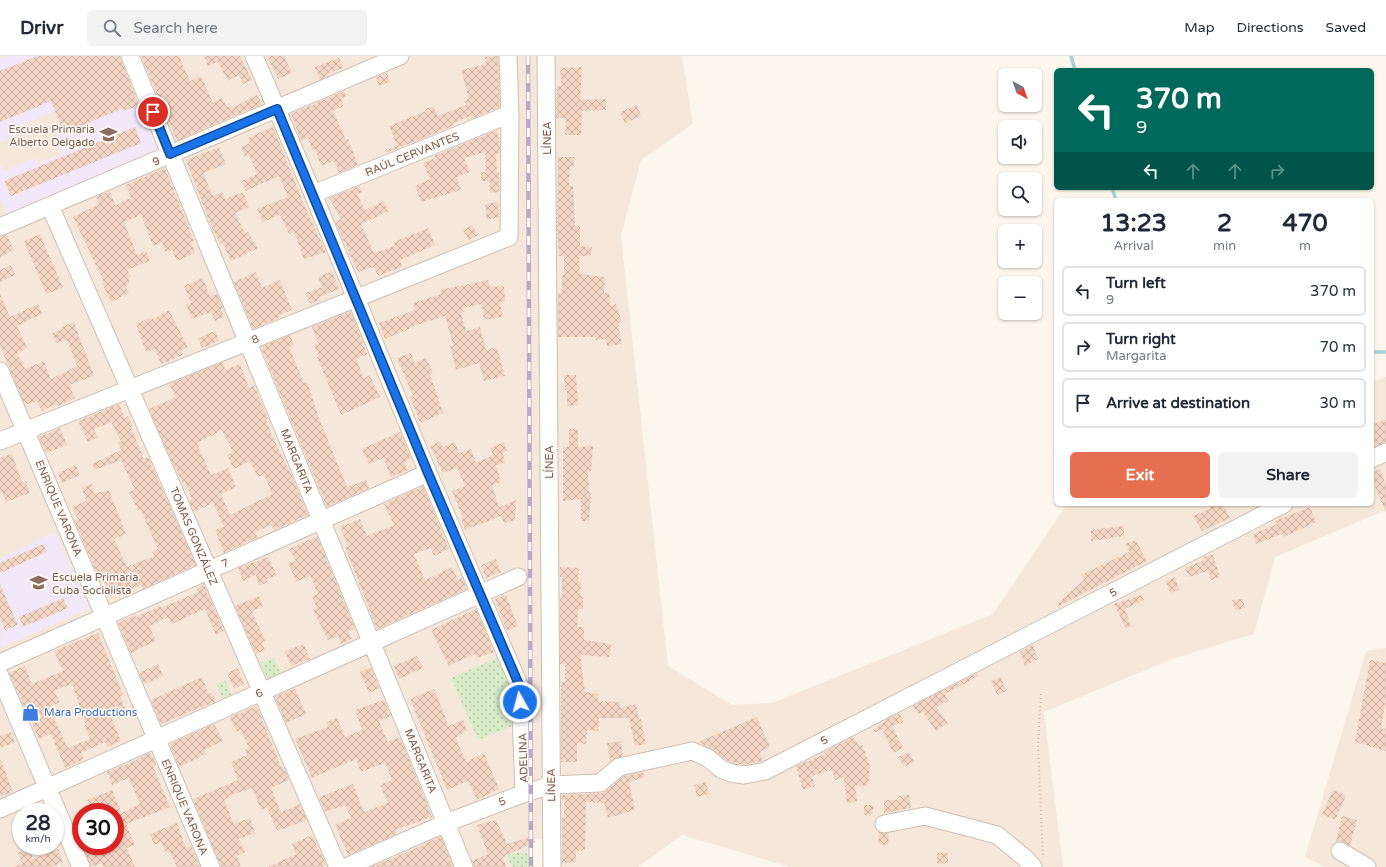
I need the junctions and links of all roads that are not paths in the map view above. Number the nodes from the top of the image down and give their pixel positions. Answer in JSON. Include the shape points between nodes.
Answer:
{"nodes":[{"id":1,"x":130,"y":56,"type":"edge"},
{"id":2,"x":254,"y":56,"type":"edge"},
{"id":3,"x":400,"y":56,"type":"edge"},
{"id":4,"x":508,"y":56,"type":"edge"},
{"id":5,"x":546,"y":56,"type":"edge"},
{"id":6,"x":277,"y":109,"type":"junction"},
{"id":7,"x":510,"y":114,"type":"junction"},
{"id":8,"x":170,"y":154,"type":"junction"},
{"id":9,"x":313,"y":194,"type":"junction"},
{"id":10,"x":50,"y":206,"type":"junction"},
{"id":11,"x":0,"y":227,"type":"edge"},
{"id":12,"x":356,"y":297,"type":"junction"},
{"id":13,"x":248,"y":342,"type":"junction"},
{"id":14,"x":0,"y":370,"type":"edge"},
{"id":15,"x":130,"y":390,"type":"junction"},
{"id":16,"x":26,"y":431,"type":"junction"},
{"id":17,"x":0,"y":441,"type":"edge"},
{"id":18,"x":1386,"y":452,"type":"edge"},
{"id":19,"x":1374,"y":458,"type":"edge"},
{"id":20,"x":428,"y":473,"type":"junction"},
{"id":21,"x":1280,"y":506,"type":"edge"},
{"id":22,"x":321,"y":520,"type":"junction"},
{"id":23,"x":209,"y":570,"type":"junction"},
{"id":24,"x":518,"y":577,"type":"dead end"},
{"id":25,"x":479,"y":594,"type":"junction"},
{"id":26,"x":104,"y":616,"type":"junction"},
{"id":27,"x":372,"y":642,"type":"junction"},
{"id":28,"x":0,"y":662,"type":"edge"},
{"id":29,"x":0,"y":676,"type":"edge"},
{"id":30,"x":262,"y":692,"type":"junction"},
{"id":31,"x":156,"y":739,"type":"junction"},
{"id":32,"x":551,"y":785,"type":"junction"},
{"id":33,"x":47,"y":788,"type":"junction"},
{"id":34,"x":524,"y":793,"type":"junction"},
{"id":35,"x":0,"y":809,"type":"edge"},
{"id":36,"x":446,"y":823,"type":"junction"},
{"id":37,"x":884,"y":824,"type":"dead end"},
{"id":38,"x":1340,"y":851,"type":"dead end"},
{"id":39,"x":1038,"y":864,"type":"edge"},
{"id":40,"x":81,"y":867,"type":"edge"},
{"id":41,"x":211,"y":867,"type":"edge"},
{"id":42,"x":338,"y":867,"type":"edge"},
{"id":43,"x":346,"y":867,"type":"edge"},
{"id":44,"x":464,"y":867,"type":"edge"},
{"id":45,"x":552,"y":867,"type":"edge"},
{"id":46,"x":1367,"y":867,"type":"edge"}],
"edges":[{"from":1,"to":8,"type":"street","name":"MARGARITA"},
{"from":2,"to":6,"type":"street","name":"ADELINA"},
{"from":3,"to":6,"type":"street","name":"9"},
{"from":4,"to":7,"type":"street"},
{"from":5,"to":32,"type":"street","name":"LÍNEA"},
{"from":6,"to":8,"type":"street","name":"9"},
{"from":6,"to":9,"type":"street","name":"ADELINA"},
{"from":7,"to":9,"type":"street","name":"RAÚL CERVANTES"},
{"from":7,"to":12,"type":"street","name":"8","via":[[509,237]]},
{"from":8,"to":10,"type":"street","name":"9"},
{"from":8,"to":13,"type":"street","name":"MARGARITA"},
{"from":9,"to":12,"type":"street","name":"ADELINA"},
{"from":10,"to":11,"type":"street","name":"9"},
{"from":10,"to":15,"type":"street","name":"TOMAS GONZÁLEZ"},
{"from":12,"to":13,"type":"street","name":"8"},
{"from":12,"to":20,"type":"street","name":"ADELINA"},
{"from":13,"to":15,"type":"street","name":"8"},
{"from":13,"to":22,"type":"street","name":"MARGARITA"},
{"from":14,"to":16,"type":"street","name":"ENRIQUE VARONA"},
{"from":15,"to":16,"type":"street","name":"8"},
{"from":15,"to":23,"type":"street","name":"TOMAS GONZÁLEZ"},
{"from":16,"to":17,"type":"street","name":"8"},
{"from":16,"to":26,"type":"street","name":"ENRIQUE VARONA"},
{"from":18,"to":19,"type":"street"},
{"from":20,"to":22,"type":"street","name":"7"},
{"from":20,"to":25,"type":"street","name":"ADELINA"},
{"from":21,"to":32,"type":"street","name":"5","via":[[765,771],[744,775],[731,773],[692,751],[619,766],[596,784]]},
{"from":22,"to":23,"type":"street","name":"7"},
{"from":22,"to":27,"type":"street","name":"MARGARITA"},
{"from":23,"to":26,"type":"street","name":"7"},
{"from":23,"to":30,"type":"street","name":"TOMAS GONZÁLEZ"},
{"from":24,"to":25,"type":"street","name":"6"},
{"from":25,"to":27,"type":"street","name":"6"},
{"from":25,"to":34,"type":"street","name":"ADELINA","via":[[520,687]]},
{"from":26,"to":28,"type":"street","name":"7"},
{"from":26,"to":31,"type":"street","name":"ENRIQUE VARONA"},
{"from":27,"to":30,"type":"street","name":"6"},
{"from":27,"to":36,"type":"street","name":"MARGARITA"},
{"from":29,"to":33,"type":"street"},
{"from":30,"to":31,"type":"street","name":"6"},
{"from":30,"to":42,"type":"street","name":"TOMAS GONZÁLEZ"},
{"from":31,"to":33,"type":"street","name":"6"},
{"from":31,"to":41,"type":"street","name":"ENRIQUE VARONA"},
{"from":32,"to":34,"type":"street","name":"5"},
{"from":32,"to":45,"type":"street","name":"LÍNEA"},
{"from":33,"to":35,"type":"street","name":"6"},
{"from":33,"to":40,"type":"street"},
{"from":34,"to":36,"type":"street","name":"5"},
{"from":36,"to":43,"type":"street","name":"5"},
{"from":36,"to":44,"type":"street","name":"MARGARITA"},
{"from":37,"to":39,"type":"street","via":[[925,816],[997,834],[1025,858]]},
{"from":38,"to":46,"type":"street"}]}
